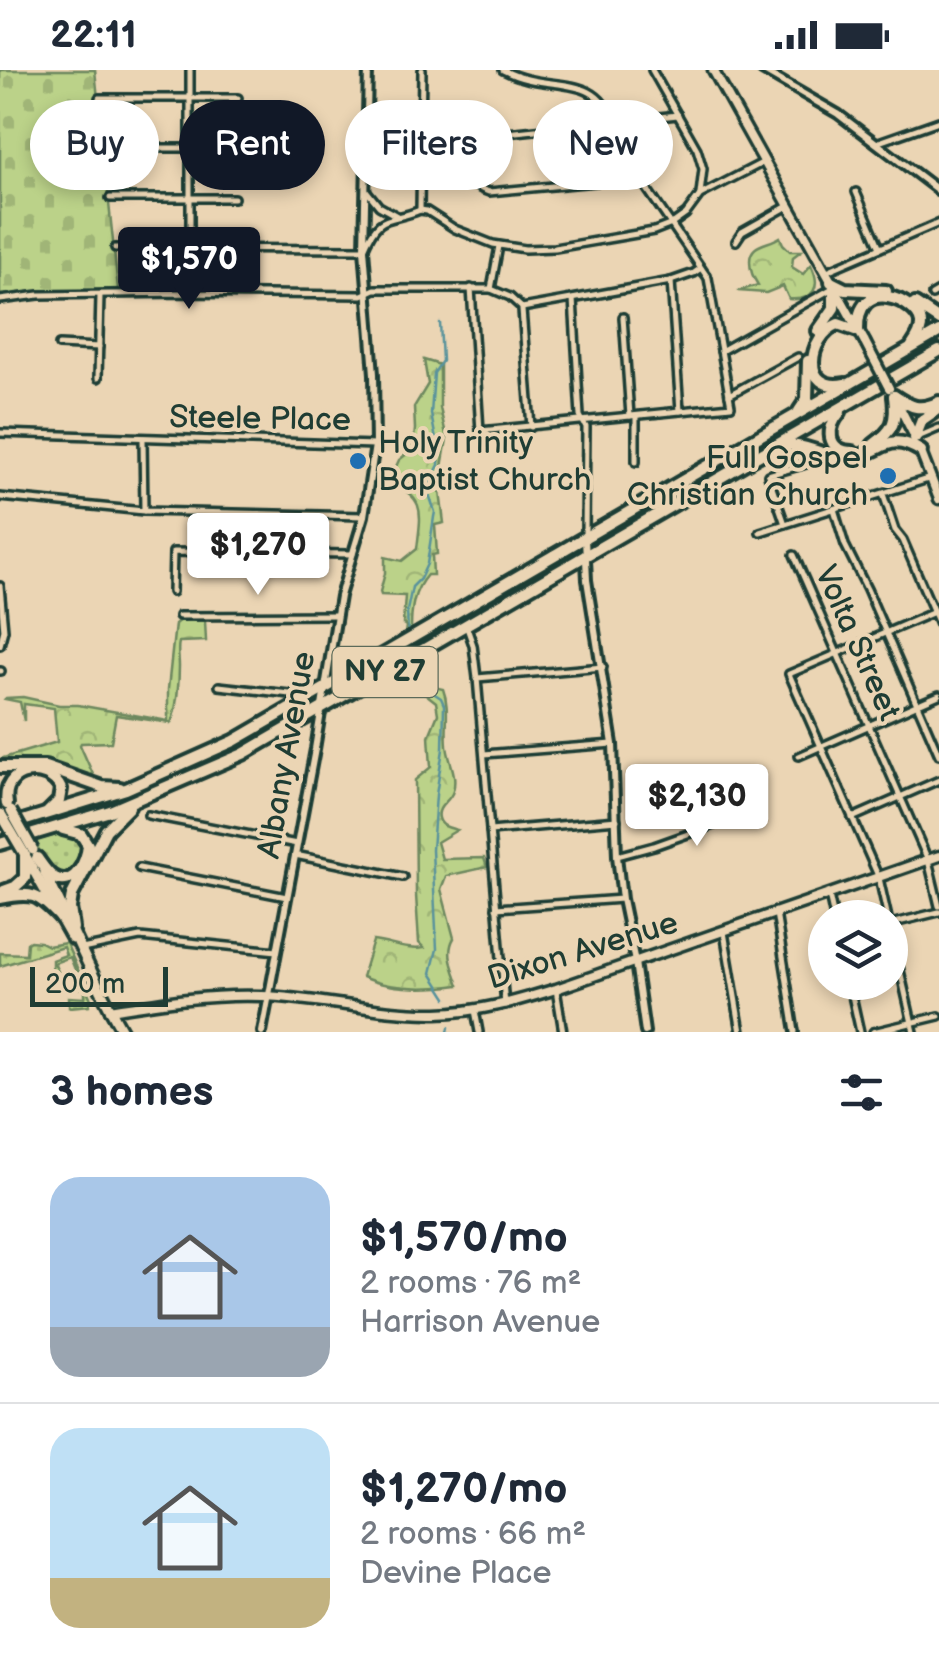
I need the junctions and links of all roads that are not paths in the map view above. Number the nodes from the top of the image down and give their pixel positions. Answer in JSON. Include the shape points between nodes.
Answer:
{"nodes":[{"id":1,"x":190,"y":70,"type":"edge"},
{"id":2,"x":368,"y":70,"type":"edge"},
{"id":3,"x":422,"y":70,"type":"edge"},
{"id":4,"x":504,"y":70,"type":"edge"},
{"id":5,"x":652,"y":70,"type":"edge"},
{"id":6,"x":713,"y":70,"type":"edge"},
{"id":7,"x":762,"y":70,"type":"edge"},
{"id":8,"x":772,"y":73,"type":"edge"},
{"id":9,"x":550,"y":76,"type":"dead end"},
{"id":10,"x":598,"y":88,"type":"dead end"},
{"id":11,"x":98,"y":98,"type":"dead end"},
{"id":12,"x":190,"y":98,"type":"junction"},
{"id":13,"x":238,"y":98,"type":"dead end"},
{"id":14,"x":368,"y":100,"type":"edge"},
{"id":15,"x":422,"y":100,"type":"edge"},
{"id":16,"x":605,"y":100,"type":"edge"},
{"id":17,"x":678,"y":115,"type":"junction"},
{"id":18,"x":673,"y":116,"type":"edge"},
{"id":19,"x":939,"y":121,"type":"edge"},
{"id":20,"x":876,"y":143,"type":"junction"},
{"id":21,"x":764,"y":162,"type":"junction"},
{"id":22,"x":190,"y":190,"type":"edge"},
{"id":23,"x":366,"y":190,"type":"joint"},
{"id":24,"x":420,"y":190,"type":"edge"},
{"id":25,"x":480,"y":190,"type":"edge"},
{"id":26,"x":509,"y":190,"type":"edge"},
{"id":27,"x":513,"y":190,"type":"edge"},
{"id":28,"x":939,"y":190,"type":"edge"},
{"id":29,"x":856,"y":192,"type":"dead end"},
{"id":30,"x":700,"y":196,"type":"junction"},
{"id":31,"x":110,"y":198,"type":"dead end"},
{"id":32,"x":190,"y":198,"type":"junction"},
{"id":33,"x":234,"y":198,"type":"dead end"},
{"id":34,"x":788,"y":206,"type":"junction"},
{"id":35,"x":420,"y":210,"type":"junction"},
{"id":36,"x":397,"y":216,"type":"junction"},
{"id":37,"x":939,"y":223,"type":"edge"},
{"id":38,"x":672,"y":224,"type":"junction"},
{"id":39,"x":736,"y":241,"type":"dead end"},
{"id":40,"x":499,"y":246,"type":"junction"},
{"id":41,"x":115,"y":248,"type":"dead end"},
{"id":42,"x":190,"y":248,"type":"junction"},
{"id":43,"x":880,"y":248,"type":"junction"},
{"id":44,"x":364,"y":249,"type":"junction"},
{"id":45,"x":701,"y":268,"type":"junction"},
{"id":46,"x":830,"y":280,"type":"junction"},
{"id":47,"x":672,"y":282,"type":"junction"},
{"id":48,"x":472,"y":288,"type":"junction"},
{"id":49,"x":491,"y":289,"type":"junction"},
{"id":50,"x":368,"y":292,"type":"junction"},
{"id":51,"x":190,"y":294,"type":"junction"},
{"id":52,"x":100,"y":295,"type":"junction"},
{"id":53,"x":573,"y":299,"type":"junction"},
{"id":54,"x":0,"y":300,"type":"edge"},
{"id":55,"x":522,"y":308,"type":"junction"},
{"id":56,"x":623,"y":317,"type":"dead end"},
{"id":57,"x":939,"y":320,"type":"edge"},
{"id":58,"x":858,"y":331,"type":"junction"},
{"id":59,"x":939,"y":332,"type":"edge"},
{"id":60,"x":59,"y":345,"type":"dead end"},
{"id":61,"x":98,"y":346,"type":"junction"},
{"id":62,"x":909,"y":350,"type":"junction"},
{"id":63,"x":721,"y":351,"type":"junction"},
{"id":64,"x":935,"y":355,"type":"edge"},
{"id":65,"x":798,"y":358,"type":"dead end"},
{"id":66,"x":98,"y":378,"type":"dead end"},
{"id":67,"x":853,"y":382,"type":"junction"},
{"id":68,"x":892,"y":392,"type":"junction"},
{"id":69,"x":729,"y":395,"type":"junction"},
{"id":70,"x":848,"y":403,"type":"junction"},
{"id":71,"x":939,"y":405,"type":"edge"},
{"id":72,"x":680,"y":411,"type":"junction"},
{"id":73,"x":633,"y":416,"type":"junction"},
{"id":74,"x":791,"y":418,"type":"junction"},
{"id":75,"x":582,"y":421,"type":"junction"},
{"id":76,"x":531,"y":426,"type":"junction"},
{"id":77,"x":939,"y":428,"type":"edge"},
{"id":78,"x":0,"y":434,"type":"edge"},
{"id":79,"x":915,"y":438,"type":"junction"},
{"id":80,"x":143,"y":439,"type":"junction"},
{"id":81,"x":375,"y":444,"type":"junction"},
{"id":82,"x":769,"y":448,"type":"junction"},
{"id":83,"x":921,"y":451,"type":"junction"},
{"id":84,"x":636,"y":462,"type":"dead end"},
{"id":85,"x":806,"y":464,"type":"dead end"},
{"id":86,"x":931,"y":478,"type":"junction"},
{"id":87,"x":883,"y":493,"type":"junction"},
{"id":88,"x":0,"y":496,"type":"edge"},
{"id":89,"x":939,"y":499,"type":"edge"},
{"id":90,"x":834,"y":509,"type":"junction"},
{"id":91,"x":144,"y":511,"type":"junction"},
{"id":92,"x":364,"y":516,"type":"junction"},
{"id":93,"x":785,"y":524,"type":"junction"},
{"id":94,"x":760,"y":532,"type":"dead end"},
{"id":95,"x":585,"y":538,"type":"junction"},
{"id":96,"x":353,"y":554,"type":"junction"},
{"id":97,"x":794,"y":554,"type":"dead end"},
{"id":98,"x":584,"y":556,"type":"junction"},
{"id":99,"x":0,"y":586,"type":"edge"},
{"id":100,"x":172,"y":592,"type":"dead end"},
{"id":101,"x":936,"y":611,"type":"edge"},
{"id":102,"x":337,"y":615,"type":"junction"},
{"id":103,"x":179,"y":616,"type":"dead end"},
{"id":104,"x":939,"y":624,"type":"edge"},
{"id":105,"x":466,"y":626,"type":"junction"},
{"id":106,"x":885,"y":632,"type":"junction"},
{"id":107,"x":0,"y":645,"type":"edge"},
{"id":108,"x":837,"y":653,"type":"junction"},
{"id":109,"x":602,"y":667,"type":"junction"},
{"id":110,"x":477,"y":678,"type":"junction"},
{"id":111,"x":219,"y":686,"type":"dead end"},
{"id":112,"x":326,"y":688,"type":"junction"},
{"id":113,"x":939,"y":695,"type":"edge"},
{"id":114,"x":311,"y":696,"type":"junction"},
{"id":115,"x":917,"y":704,"type":"junction"},
{"id":116,"x":322,"y":708,"type":"junction"},
{"id":117,"x":869,"y":725,"type":"junction"},
{"id":118,"x":613,"y":744,"type":"junction"},
{"id":119,"x":820,"y":746,"type":"junction"},
{"id":120,"x":484,"y":754,"type":"junction"},
{"id":121,"x":939,"y":755,"type":"edge"},
{"id":122,"x":799,"y":756,"type":"dead end"},
{"id":123,"x":0,"y":768,"type":"edge"},
{"id":124,"x":939,"y":780,"type":"edge"},
{"id":125,"x":126,"y":789,"type":"junction"},
{"id":126,"x":0,"y":793,"type":"edge"},
{"id":127,"x":900,"y":797,"type":"junction"},
{"id":128,"x":136,"y":801,"type":"junction"},
{"id":129,"x":756,"y":803,"type":"dead end"},
{"id":130,"x":5,"y":810,"type":"edge"},
{"id":131,"x":44,"y":815,"type":"junction"},
{"id":132,"x":148,"y":815,"type":"dead end"},
{"id":133,"x":852,"y":818,"type":"junction"},
{"id":134,"x":616,"y":820,"type":"junction"},
{"id":135,"x":0,"y":828,"type":"edge"},
{"id":136,"x":58,"y":828,"type":"junction"},
{"id":137,"x":490,"y":831,"type":"junction"},
{"id":138,"x":0,"y":844,"type":"edge"},
{"id":139,"x":297,"y":844,"type":"junction"},
{"id":140,"x":30,"y":854,"type":"junction"},
{"id":141,"x":295,"y":855,"type":"junction"},
{"id":142,"x":617,"y":856,"type":"junction"},
{"id":143,"x":939,"y":856,"type":"edge"},
{"id":144,"x":928,"y":860,"type":"junction"},
{"id":145,"x":140,"y":868,"type":"dead end"},
{"id":146,"x":402,"y":877,"type":"dead end"},
{"id":147,"x":878,"y":878,"type":"junction"},
{"id":148,"x":0,"y":894,"type":"edge"},
{"id":149,"x":829,"y":896,"type":"junction"},
{"id":150,"x":287,"y":897,"type":"junction"},
{"id":151,"x":622,"y":898,"type":"junction"},
{"id":152,"x":830,"y":900,"type":"edge"},
{"id":153,"x":884,"y":900,"type":"edge"},
{"id":154,"x":496,"y":908,"type":"junction"},
{"id":155,"x":939,"y":909,"type":"edge"},
{"id":156,"x":776,"y":914,"type":"junction"},
{"id":157,"x":908,"y":917,"type":"edge"},
{"id":158,"x":61,"y":918,"type":"junction"},
{"id":159,"x":73,"y":928,"type":"junction"},
{"id":160,"x":724,"y":932,"type":"junction"},
{"id":161,"x":79,"y":950,"type":"junction"},
{"id":162,"x":277,"y":951,"type":"junction"},
{"id":163,"x":635,"y":962,"type":"junction"},
{"id":164,"x":556,"y":989,"type":"junction"},
{"id":165,"x":269,"y":996,"type":"junction"},
{"id":166,"x":853,"y":1000,"type":"edge"},
{"id":167,"x":907,"y":1000,"type":"edge"},
{"id":168,"x":505,"y":1005,"type":"junction"},
{"id":169,"x":110,"y":1010,"type":"junction"},
{"id":170,"x":475,"y":1010,"type":"junction"},
{"id":171,"x":939,"y":1016,"type":"edge"},
{"id":172,"x":912,"y":1022,"type":"junction"},
{"id":173,"x":122,"y":1032,"type":"edge"},
{"id":174,"x":262,"y":1032,"type":"edge"},
{"id":175,"x":479,"y":1032,"type":"edge"},
{"id":176,"x":563,"y":1032,"type":"edge"},
{"id":177,"x":645,"y":1032,"type":"edge"},
{"id":178,"x":741,"y":1032,"type":"edge"},
{"id":179,"x":795,"y":1032,"type":"edge"},
{"id":180,"x":860,"y":1032,"type":"edge"},
{"id":181,"x":873,"y":1032,"type":"edge"},
{"id":182,"x":914,"y":1032,"type":"edge"}],
"edges":[{"from":1,"to":12,"type":"street"},
{"from":2,"to":14,"type":"street","name":"Albany Avenue"},
{"from":3,"to":15,"type":"street"},
{"from":4,"to":9,"type":"street"},
{"from":5,"to":17,"type":"street"},
{"from":6,"to":21,"type":"main road"},
{"from":7,"to":8,"type":"street"},
{"from":8,"to":20,"type":"street"},
{"from":10,"to":16,"type":"street"},
{"from":11,"to":12,"type":"street"},
{"from":12,"to":13,"type":"street"},
{"from":17,"to":18,"type":"street"},
{"from":17,"to":30,"type":"street","via":[[701,159]]},
{"from":19,"to":20,"type":"street"},
{"from":20,"to":28,"type":"street"},
{"from":21,"to":30,"type":"street"},
{"from":21,"to":34,"type":"main road"},
{"from":22,"to":32,"type":"street"},
{"from":23,"to":36,"type":"street"},
{"from":23,"to":44,"type":"street","name":"Albany Avenue"},
{"from":24,"to":35,"type":"street"},
{"from":25,"to":26,"type":"street"},
{"from":27,"to":38,"type":"street","via":[[638,181]]},
{"from":29,"to":43,"type":"street"},
{"from":30,"to":38,"type":"street"},
{"from":31,"to":32,"type":"street"},
{"from":32,"to":33,"type":"street"},
{"from":32,"to":42,"type":"street"},
{"from":34,"to":39,"type":"street"},
{"from":34,"to":46,"type":"main road"},
{"from":35,"to":36,"type":"street"},
{"from":35,"to":40,"type":"street"},
{"from":36,"to":44,"type":"street","via":[[380,222]]},
{"from":37,"to":43,"type":"street"},
{"from":38,"to":40,"type":"street","via":[[555,248]]},
{"from":38,"to":45,"type":"street"},
{"from":40,"to":49,"type":"street"},
{"from":41,"to":42,"type":"street"},
{"from":42,"to":44,"type":"street"},
{"from":42,"to":51,"type":"street"},
{"from":43,"to":46,"type":"street"},
{"from":44,"to":50,"type":"street","name":"Albany Avenue"},
{"from":45,"to":47,"type":"street"},
{"from":45,"to":63,"type":"street"},
{"from":46,"to":57,"type":"highway","via":[[845,289],[885,290]]},
{"from":46,"to":58,"type":"main road"},
{"from":46,"to":63,"type":"street"},
{"from":46,"to":74,"type":"highway","via":[[834,308],[810,345],[808,399]]},
{"from":47,"to":53,"type":"street"},
{"from":47,"to":72,"type":"street"},
{"from":48,"to":49,"type":"street"},
{"from":48,"to":50,"type":"street"},
{"from":48,"to":76,"type":"street","via":[[480,431]]},
{"from":49,"to":55,"type":"street"},
{"from":50,"to":51,"type":"street"},
{"from":50,"to":81,"type":"street","name":"Albany Avenue"},
{"from":51,"to":52,"type":"street"},
{"from":52,"to":54,"type":"street"},
{"from":52,"to":61,"type":"street"},
{"from":53,"to":55,"type":"street"},
{"from":53,"to":75,"type":"street"},
{"from":55,"to":76,"type":"street"},
{"from":56,"to":73,"type":"street"},
{"from":58,"to":62,"type":"highway","via":[[866,301],[898,301],[921,321]]},
{"from":58,"to":67,"type":"highway","via":[[830,327],[813,361],[828,386]]},
{"from":58,"to":68,"type":"main road","bridge":true},
{"from":59,"to":62,"type":"highway","number":"NY 27"},
{"from":60,"to":61,"type":"street"},
{"from":61,"to":66,"type":"street"},
{"from":62,"to":67,"type":"highway","number":"NY 27"},
{"from":63,"to":69,"type":"street"},
{"from":64,"to":70,"type":"highway","number":"NY 27"},
{"from":65,"to":69,"type":"street"},
{"from":67,"to":74,"type":"highway","number":"NY 27"},
{"from":68,"to":70,"type":"highway","via":[[895,423],[875,444],[853,452],[831,440],[836,416]]},
{"from":68,"to":71,"type":"highway","via":[[911,407]]},
{"from":68,"to":79,"type":"main road"},
{"from":69,"to":72,"type":"street","via":[[731,406]]},
{"from":70,"to":82,"type":"highway","number":"NY 27"},
{"from":71,"to":79,"type":"highway"},
{"from":72,"to":73,"type":"street"},
{"from":73,"to":75,"type":"street"},
{"from":73,"to":84,"type":"street"},
{"from":74,"to":95,"type":"highway","number":"NY 27"},
{"from":75,"to":76,"type":"street"},
{"from":75,"to":95,"type":"street"},
{"from":77,"to":79,"type":"street"},
{"from":78,"to":80,"type":"street","name":"Steele Place"},
{"from":79,"to":83,"type":"main road"},
{"from":80,"to":81,"type":"street","name":"Steele Place"},
{"from":80,"to":91,"type":"street"},
{"from":81,"to":92,"type":"street","name":"Albany Avenue"},
{"from":82,"to":83,"type":"highway","via":[[792,444],[855,457],[898,441]]},
{"from":82,"to":98,"type":"highway","number":"NY 27"},
{"from":83,"to":86,"type":"main road"},
{"from":85,"to":93,"type":"street","via":[[768,475]]},
{"from":86,"to":87,"type":"street"},
{"from":86,"to":89,"type":"main road"},
{"from":87,"to":90,"type":"street"},
{"from":87,"to":101,"type":"street"},
{"from":88,"to":91,"type":"street"},
{"from":90,"to":93,"type":"street"},
{"from":90,"to":106,"type":"street"},
{"from":91,"to":92,"type":"street"},
{"from":92,"to":96,"type":"street","name":"Albany Avenue"},
{"from":93,"to":94,"type":"street"},
{"from":95,"to":98,"type":"street"},
{"from":95,"to":112,"type":"highway","number":"NY 27"},
{"from":96,"to":100,"type":"street","via":[[173,552]]},
{"from":96,"to":102,"type":"street","name":"Albany Avenue"},
{"from":97,"to":108,"type":"street","name":"Volta Street"},
{"from":98,"to":105,"type":"highway","number":"NY 27"},
{"from":98,"to":109,"type":"street"},
{"from":99,"to":107,"type":"street"},
{"from":101,"to":104,"type":"street"},
{"from":101,"to":106,"type":"street"},
{"from":102,"to":103,"type":"street"},
{"from":102,"to":112,"type":"street","name":"Albany Avenue"},
{"from":105,"to":110,"type":"street"},
{"from":105,"to":116,"type":"highway","number":"NY 27"},
{"from":106,"to":108,"type":"street"},
{"from":106,"to":115,"type":"street"},
{"from":108,"to":117,"type":"street","name":"Volta Street"},
{"from":108,"to":119,"type":"street","via":[[790,674]]},
{"from":109,"to":110,"type":"street"},
{"from":109,"to":118,"type":"street"},
{"from":110,"to":120,"type":"street"},
{"from":111,"to":114,"type":"street"},
{"from":112,"to":114,"type":"highway","number":"NY 27"},
{"from":112,"to":116,"type":"street","name":"Albany Avenue"},
{"from":113,"to":115,"type":"street"},
{"from":114,"to":125,"type":"highway","number":"NY 27"},
{"from":115,"to":117,"type":"street"},
{"from":115,"to":121,"type":"street"},
{"from":116,"to":128,"type":"highway","number":"NY 27","via":[[243,754]]},
{"from":116,"to":139,"type":"street","name":"Albany Avenue"},
{"from":117,"to":119,"type":"street"},
{"from":117,"to":127,"type":"street","name":"Volta Street"},
{"from":118,"to":120,"type":"street"},
{"from":118,"to":134,"type":"street"},
{"from":119,"to":122,"type":"street"},
{"from":119,"to":133,"type":"street"},
{"from":120,"to":137,"type":"street"},
{"from":123,"to":125,"type":"highway","via":[[46,768]]},
{"from":124,"to":127,"type":"street"},
{"from":125,"to":131,"type":"highway","number":"NY 27"},
{"from":126,"to":130,"type":"main road"},
{"from":127,"to":133,"type":"street"},
{"from":127,"to":144,"type":"street","name":"Volta Street"},
{"from":128,"to":136,"type":"highway","number":"NY 27"},
{"from":128,"to":159,"type":"highway","via":[[106,830],[72,895]]},
{"from":129,"to":142,"type":"street","via":[[744,814]]},
{"from":130,"to":131,"type":"highway","via":[[10,780],[48,775],[60,785],[61,797]]},
{"from":130,"to":140,"type":"main road","bridge":true},
{"from":131,"to":135,"type":"highway","number":"NY 27"},
{"from":132,"to":139,"type":"street"},
{"from":133,"to":147,"type":"street"},
{"from":134,"to":137,"type":"street"},
{"from":134,"to":142,"type":"street"},
{"from":136,"to":138,"type":"highway","number":"NY 27"},
{"from":136,"to":140,"type":"highway","via":[[86,840],[78,873],[56,880]]},
{"from":137,"to":154,"type":"street"},
{"from":139,"to":141,"type":"street","name":"Albany Avenue"},
{"from":140,"to":148,"type":"highway","via":[[26,878]]},
{"from":140,"to":158,"type":"main road"},
{"from":140,"to":159,"type":"main road"},
{"from":141,"to":146,"type":"street"},
{"from":141,"to":150,"type":"street","name":"Albany Avenue"},
{"from":142,"to":151,"type":"street"},
{"from":143,"to":144,"type":"main road","name":"Dixon Avenue"},
{"from":144,"to":147,"type":"main road","name":"Dixon Avenue"},
{"from":144,"to":155,"type":"street","name":"Volta Street"},
{"from":145,"to":150,"type":"street"},
{"from":147,"to":149,"type":"main road","name":"Dixon Avenue"},
{"from":147,"to":153,"type":"street"},
{"from":148,"to":158,"type":"highway","via":[[36,896]]},
{"from":149,"to":152,"type":"street"},
{"from":149,"to":156,"type":"main road","name":"Dixon Avenue"},
{"from":150,"to":162,"type":"street","name":"Albany Avenue"},
{"from":151,"to":154,"type":"street"},
{"from":151,"to":163,"type":"street"},
{"from":154,"to":168,"type":"street"},
{"from":155,"to":157,"type":"street"},
{"from":156,"to":160,"type":"main road","name":"Dixon Avenue"},
{"from":156,"to":179,"type":"street"},
{"from":158,"to":161,"type":"main road"},
{"from":159,"to":161,"type":"main road"},
{"from":160,"to":163,"type":"main road","name":"Dixon Avenue"},
{"from":160,"to":178,"type":"street"},
{"from":161,"to":162,"type":"street","via":[[140,936]]},
{"from":161,"to":169,"type":"main road"},
{"from":162,"to":165,"type":"street","name":"Albany Avenue"},
{"from":163,"to":164,"type":"main road","name":"Dixon Avenue"},
{"from":163,"to":177,"type":"street"},
{"from":164,"to":168,"type":"main road","name":"Dixon Avenue"},
{"from":164,"to":176,"type":"street"},
{"from":165,"to":169,"type":"main road","name":"Dixon Avenue"},
{"from":165,"to":170,"type":"main road","name":"Dixon Avenue","via":[[407,1012]]},
{"from":165,"to":174,"type":"street","name":"Albany Avenue"},
{"from":166,"to":180,"type":"street"},
{"from":167,"to":172,"type":"street"},
{"from":168,"to":170,"type":"main road","name":"Dixon Avenue"},
{"from":169,"to":173,"type":"main road"},
{"from":170,"to":175,"type":"street"},
{"from":171,"to":172,"type":"street"},
{"from":172,"to":181,"type":"street"},
{"from":172,"to":182,"type":"street"}]}
